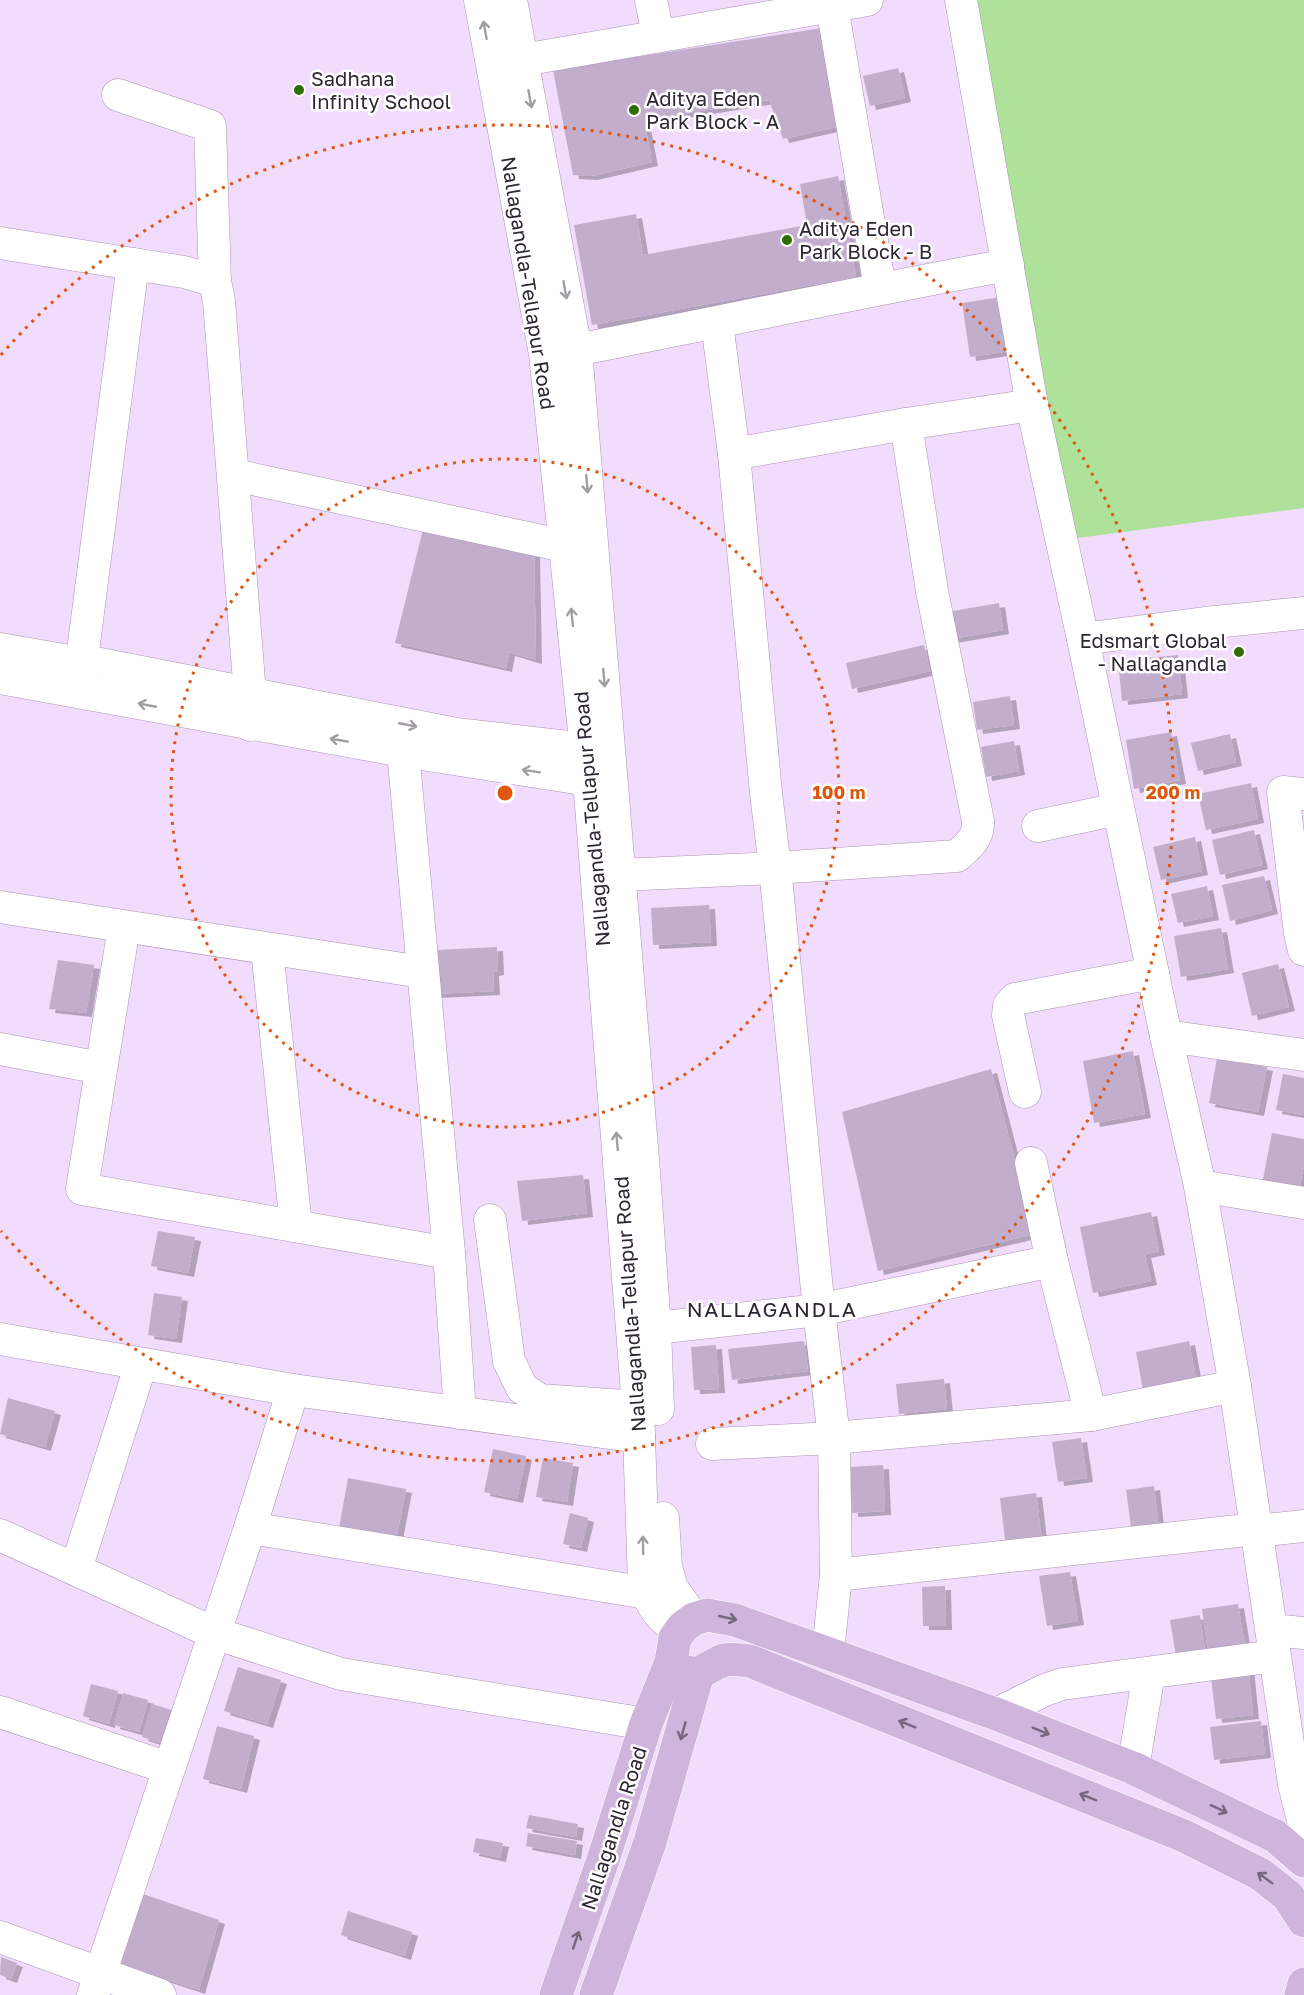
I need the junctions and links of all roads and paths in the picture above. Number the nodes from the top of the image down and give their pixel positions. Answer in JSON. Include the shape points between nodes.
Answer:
{"nodes":[{"id":1,"x":480,"y":0,"type":"edge"},
{"id":2,"x":511,"y":0,"type":"edge"},
{"id":3,"x":651,"y":0,"type":"edge"},
{"id":4,"x":867,"y":0,"type":"edge"},
{"id":5,"x":961,"y":0,"type":"edge"},
{"id":6,"x":832,"y":6,"type":"junction"},
{"id":7,"x":658,"y":35,"type":"junction"},
{"id":8,"x":523,"y":60,"type":"junction"},
{"id":9,"x":118,"y":95,"type":"dead end"},
{"id":10,"x":0,"y":243,"type":"edge"},
{"id":11,"x":133,"y":264,"type":"junction"},
{"id":12,"x":1008,"y":265,"type":"junction"},
{"id":13,"x":215,"y":281,"type":"junction"},
{"id":14,"x":880,"y":288,"type":"junction"},
{"id":15,"x":717,"y":323,"type":"junction"},
{"id":16,"x":576,"y":350,"type":"junction"},
{"id":17,"x":1032,"y":405,"type":"junction"},
{"id":18,"x":906,"y":424,"type":"junction"},
{"id":19,"x":734,"y":454,"type":"junction"},
{"id":20,"x":234,"y":475,"type":"junction"},
{"id":21,"x":565,"y":546,"type":"junction"},
{"id":22,"x":1304,"y":613,"type":"edge"},
{"id":23,"x":1083,"y":639,"type":"junction"},
{"id":24,"x":0,"y":649,"type":"edge"},
{"id":25,"x":80,"y":677,"type":"junction"},
{"id":26,"x":0,"y":678,"type":"edge"},
{"id":27,"x":250,"y":694,"type":"junction"},
{"id":28,"x":250,"y":724,"type":"junction"},
{"id":29,"x":586,"y":749,"type":"junction"},
{"id":30,"x":403,"y":751,"type":"junction"},
{"id":31,"x":589,"y":780,"type":"junction"},
{"id":32,"x":1304,"y":794,"type":"edge"},
{"id":33,"x":1118,"y":809,"type":"junction"},
{"id":34,"x":1038,"y":826,"type":"dead end"},
{"id":35,"x":775,"y":868,"type":"junction"},
{"id":36,"x":620,"y":875,"type":"junction"},
{"id":37,"x":0,"y":907,"type":"edge"},
{"id":38,"x":124,"y":927,"type":"junction"},
{"id":39,"x":1303,"y":938,"type":"edge"},
{"id":40,"x":267,"y":949,"type":"junction"},
{"id":41,"x":422,"y":972,"type":"junction"},
{"id":42,"x":1153,"y":973,"type":"junction"},
{"id":43,"x":1166,"y":1036,"type":"junction"},
{"id":44,"x":0,"y":1049,"type":"edge"},
{"id":45,"x":1304,"y":1055,"type":"edge"},
{"id":46,"x":101,"y":1068,"type":"junction"},
{"id":47,"x":1025,"y":1092,"type":"dead end"},
{"id":48,"x":1031,"y":1163,"type":"dead end"},
{"id":49,"x":632,"y":1173,"type":"junction"},
{"id":50,"x":1200,"y":1186,"type":"junction"},
{"id":51,"x":1304,"y":1203,"type":"edge"},
{"id":52,"x":490,"y":1220,"type":"dead end"},
{"id":53,"x":296,"y":1226,"type":"junction"},
{"id":54,"x":449,"y":1253,"type":"junction"},
{"id":55,"x":1052,"y":1262,"type":"junction"},
{"id":56,"x":819,"y":1310,"type":"junction"},
{"id":57,"x":655,"y":1328,"type":"junction"},
{"id":58,"x":0,"y":1339,"type":"edge"},
{"id":59,"x":141,"y":1364,"type":"junction"},
{"id":60,"x":1235,"y":1386,"type":"junction"},
{"id":61,"x":293,"y":1390,"type":"junction"},
{"id":62,"x":460,"y":1413,"type":"junction"},
{"id":63,"x":1091,"y":1415,"type":"junction"},
{"id":64,"x":638,"y":1422,"type":"junction"},
{"id":65,"x":834,"y":1438,"type":"junction"},
{"id":66,"x":712,"y":1444,"type":"dead end"},
{"id":67,"x":1304,"y":1526,"type":"edge"},
{"id":68,"x":250,"y":1528,"type":"junction"},
{"id":69,"x":1257,"y":1530,"type":"junction"},
{"id":70,"x":0,"y":1535,"type":"edge"},
{"id":71,"x":76,"y":1569,"type":"junction"},
{"id":72,"x":836,"y":1575,"type":"junction"},
{"id":73,"x":647,"y":1593,"type":"junction"},
{"id":74,"x":214,"y":1633,"type":"junction"},
{"id":75,"x":1304,"y":1633,"type":"edge"},
{"id":76,"x":1273,"y":1643,"type":"junction"},
{"id":77,"x":685,"y":1647,"type":"junction"},
{"id":78,"x":828,"y":1652,"type":"junction"},
{"id":79,"x":1149,"y":1673,"type":"junction"},
{"id":80,"x":0,"y":1712,"type":"edge"},
{"id":81,"x":996,"y":1714,"type":"junction"},
{"id":82,"x":646,"y":1724,"type":"junction"},
{"id":83,"x":168,"y":1768,"type":"junction"},
{"id":84,"x":1133,"y":1768,"type":"junction"},
{"id":85,"x":1300,"y":1800,"type":"edge"},
{"id":86,"x":1304,"y":1861,"type":"edge"},
{"id":87,"x":1304,"y":1921,"type":"edge"},
{"id":88,"x":0,"y":1937,"type":"edge"},
{"id":89,"x":96,"y":1984,"type":"edge"},
{"id":90,"x":1304,"y":1984,"type":"edge"},
{"id":91,"x":160,"y":1995,"type":"edge"},
{"id":92,"x":556,"y":1995,"type":"edge"},
{"id":93,"x":596,"y":1995,"type":"edge"},
{"id":94,"x":1301,"y":1995,"type":"edge"}],
"edges":[{"from":21,"to":1,"type":"street","name":"Nallagandla-Tellapur Road","one_way":true,"via":[[544,354]]},
{"from":2,"to":8,"type":"street","name":"Nallagandla-Tellapur Road"},
{"from":3,"to":7,"type":"street"},
{"from":4,"to":6,"type":"street"},
{"from":5,"to":12,"type":"street"},
{"from":6,"to":7,"type":"street"},
{"from":6,"to":14,"type":"street"},
{"from":7,"to":8,"type":"street"},
{"from":8,"to":16,"type":"street","name":"Nallagandla-Tellapur Road","one_way":true},
{"from":9,"to":13,"type":"street","via":[[210,126]]},
{"from":10,"to":11,"type":"street"},
{"from":11,"to":13,"type":"street"},
{"from":11,"to":25,"type":"street"},
{"from":12,"to":14,"type":"street"},
{"from":12,"to":17,"type":"street"},
{"from":13,"to":20,"type":"street"},
{"from":14,"to":15,"type":"street"},
{"from":15,"to":16,"type":"street"},
{"from":15,"to":19,"type":"street"},
{"from":16,"to":36,"type":"street","name":"Nallagandla-Tellapur Road","one_way":true},
{"from":17,"to":18,"type":"street"},
{"from":17,"to":23,"type":"street"},
{"from":18,"to":19,"type":"street"},
{"from":18,"to":35,"type":"street","via":[[932,591],[978,831],[973,842],[957,856]]},
{"from":19,"to":35,"type":"street"},
{"from":20,"to":21,"type":"street"},
{"from":20,"to":27,"type":"street"},
{"from":29,"to":21,"type":"street","name":"Nallagandla-Tellapur Road","one_way":true},
{"from":22,"to":23,"type":"street"},
{"from":23,"to":33,"type":"street"},
{"from":24,"to":25,"type":"street"},
{"from":25,"to":26,"type":"street"},
{"from":25,"to":27,"type":"street","via":[[90,662]]},
{"from":28,"to":25,"type":"street","one_way":true},
{"from":27,"to":28,"type":"street"},
{"from":27,"to":29,"type":"street","one_way":true,"via":[[456,734]]},
{"from":30,"to":28,"type":"street","one_way":true},
{"from":29,"to":31,"type":"street","name":"Nallagandla-Tellapur Road"},
{"from":31,"to":30,"type":"street","one_way":true},
{"from":30,"to":41,"type":"street"},
{"from":49,"to":31,"type":"street","name":"Nallagandla-Tellapur Road","one_way":true},
{"from":32,"to":39,"type":"street","via":[[1283,792]]},
{"from":33,"to":34,"type":"street"},
{"from":33,"to":42,"type":"street"},
{"from":35,"to":36,"type":"street"},
{"from":35,"to":56,"type":"street"},
{"from":36,"to":49,"type":"street","name":"Nallagandla-Tellapur Road"},
{"from":37,"to":38,"type":"street"},
{"from":38,"to":40,"type":"street"},
{"from":38,"to":46,"type":"street"},
{"from":40,"to":41,"type":"street"},
{"from":40,"to":53,"type":"street"},
{"from":41,"to":54,"type":"street"},
{"from":42,"to":43,"type":"street"},
{"from":42,"to":47,"type":"street","via":[[1015,999],[1008,1006],[1008,1015]]},
{"from":43,"to":45,"type":"street"},
{"from":43,"to":50,"type":"street"},
{"from":44,"to":46,"type":"street"},
{"from":46,"to":53,"type":"street","via":[[82,1189]]},
{"from":48,"to":55,"type":"street"},
{"from":49,"to":57,"type":"street","name":"Nallagandla-Tellapur Road"},
{"from":49,"to":64,"type":"street","name":"Nallagandla-Tellapur Road"},
{"from":50,"to":51,"type":"street"},
{"from":50,"to":60,"type":"street"},
{"from":52,"to":64,"type":"street","via":[[509,1361],[522,1388],[540,1400]]},
{"from":53,"to":54,"type":"street"},
{"from":54,"to":62,"type":"street"},
{"from":55,"to":56,"type":"street"},
{"from":55,"to":63,"type":"street"},
{"from":56,"to":57,"type":"street"},
{"from":56,"to":65,"type":"street"},
{"from":57,"to":77,"type":"street","name":"Nallagandla-Tellapur Road","via":[[666,1567]]},
{"from":58,"to":59,"type":"street"},
{"from":59,"to":61,"type":"street"},
{"from":59,"to":71,"type":"street"},
{"from":60,"to":63,"type":"street"},
{"from":60,"to":69,"type":"street"},
{"from":61,"to":62,"type":"street"},
{"from":61,"to":68,"type":"street"},
{"from":62,"to":64,"type":"street"},
{"from":63,"to":65,"type":"street"},
{"from":73,"to":64,"type":"street","name":"Nallagandla-Tellapur Road","one_way":true},
{"from":65,"to":66,"type":"street"},
{"from":65,"to":72,"type":"street"},
{"from":67,"to":69,"type":"street"},
{"from":68,"to":73,"type":"street"},
{"from":68,"to":74,"type":"street"},
{"from":69,"to":72,"type":"street"},
{"from":69,"to":76,"type":"street"},
{"from":70,"to":71,"type":"street"},
{"from":71,"to":74,"type":"street"},
{"from":72,"to":78,"type":"street"},
{"from":73,"to":77,"type":"street","name":"Nallagandla-Tellapur Road"},
{"from":74,"to":82,"type":"street","via":[[341,1674]]},
{"from":74,"to":83,"type":"street"},
{"from":75,"to":76,"type":"street"},
{"from":76,"to":79,"type":"street"},
{"from":76,"to":85,"type":"street"},
{"from":77,"to":78,"type":"main road","one_way":true,"via":[[707,1615],[735,1620]]},
{"from":77,"to":82,"type":"main road","name":"Nallagandla Road"},
{"from":87,"to":77,"type":"main road","one_way":true,"via":[[1288,1896],[1260,1874],[1173,1832],[750,1661],[717,1661]]},
{"from":77,"to":93,"type":"main road","name":"Nallagandla Road","one_way":true,"via":[[650,1842]]},
{"from":78,"to":81,"type":"main road"},
{"from":79,"to":81,"type":"street","via":[[1062,1684]]},
{"from":79,"to":84,"type":"street"},
{"from":80,"to":83,"type":"street"},
{"from":81,"to":84,"type":"main road","one_way":true},
{"from":92,"to":82,"type":"main road","name":"Nallagandla Road","one_way":true},
{"from":83,"to":89,"type":"street"},
{"from":84,"to":86,"type":"main road","one_way":true,"via":[[1275,1836]]},
{"from":88,"to":89,"type":"street"},
{"from":89,"to":91,"type":"street"},
{"from":90,"to":94,"type":"main road"}]}
